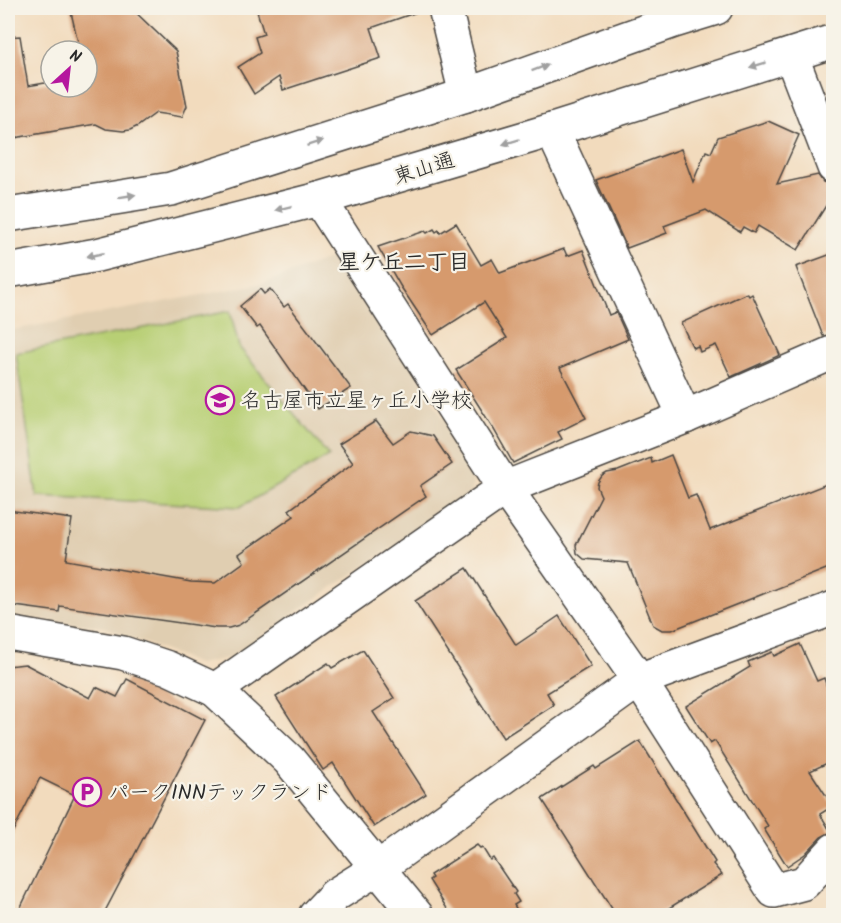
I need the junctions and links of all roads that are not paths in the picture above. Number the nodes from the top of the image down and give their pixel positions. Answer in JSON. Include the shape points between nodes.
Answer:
{"nodes":[{"id":1,"x":445,"y":8,"type":"edge"},
{"id":2,"x":716,"y":8,"type":"edge"},
{"id":3,"x":834,"y":41,"type":"edge"},
{"id":4,"x":791,"y":55,"type":"junction"},
{"id":5,"x":466,"y":95,"type":"junction"},
{"id":6,"x":552,"y":130,"type":"junction"},
{"id":7,"x":834,"y":167,"type":"edge"},
{"id":8,"x":319,"y":199,"type":"junction"},
{"id":9,"x":8,"y":215,"type":"edge"},
{"id":10,"x":8,"y":271,"type":"edge"},
{"id":11,"x":834,"y":352,"type":"edge"},
{"id":12,"x":685,"y":417,"type":"junction"},
{"id":13,"x":505,"y":488,"type":"junction"},
{"id":14,"x":834,"y":608,"type":"edge"},
{"id":15,"x":8,"y":633,"type":"edge"},
{"id":16,"x":639,"y":680,"type":"junction"},
{"id":17,"x":215,"y":690,"type":"junction"},
{"id":18,"x":834,"y":850,"type":"edge"},
{"id":19,"x":378,"y":868,"type":"junction"},
{"id":20,"x":315,"y":915,"type":"edge"},
{"id":21,"x":417,"y":915,"type":"edge"}],
"edges":[{"from":1,"to":5,"type":"street"},
{"from":5,"to":2,"type":"street","one_way":true},
{"from":3,"to":4,"type":"street","name":"東山通"},
{"from":4,"to":6,"type":"street","name":"東山通","one_way":true},
{"from":4,"to":7,"type":"street"},
{"from":9,"to":5,"type":"street","one_way":true,"via":[[171,189]]},
{"from":6,"to":8,"type":"street","name":"東山通","one_way":true},
{"from":6,"to":12,"type":"street"},
{"from":8,"to":10,"type":"street","name":"東山通","one_way":true,"via":[[97,255]]},
{"from":8,"to":13,"type":"street"},
{"from":11,"to":12,"type":"street"},
{"from":12,"to":13,"type":"street"},
{"from":13,"to":16,"type":"street"},
{"from":13,"to":17,"type":"street"},
{"from":14,"to":16,"type":"street"},
{"from":15,"to":17,"type":"street","via":[[123,653]]},
{"from":16,"to":18,"type":"street","via":[[774,891],[804,883]]},
{"from":16,"to":19,"type":"street"},
{"from":17,"to":19,"type":"street","via":[[290,760]]},
{"from":19,"to":20,"type":"street","via":[[335,895]]},
{"from":19,"to":21,"type":"street"}]}
